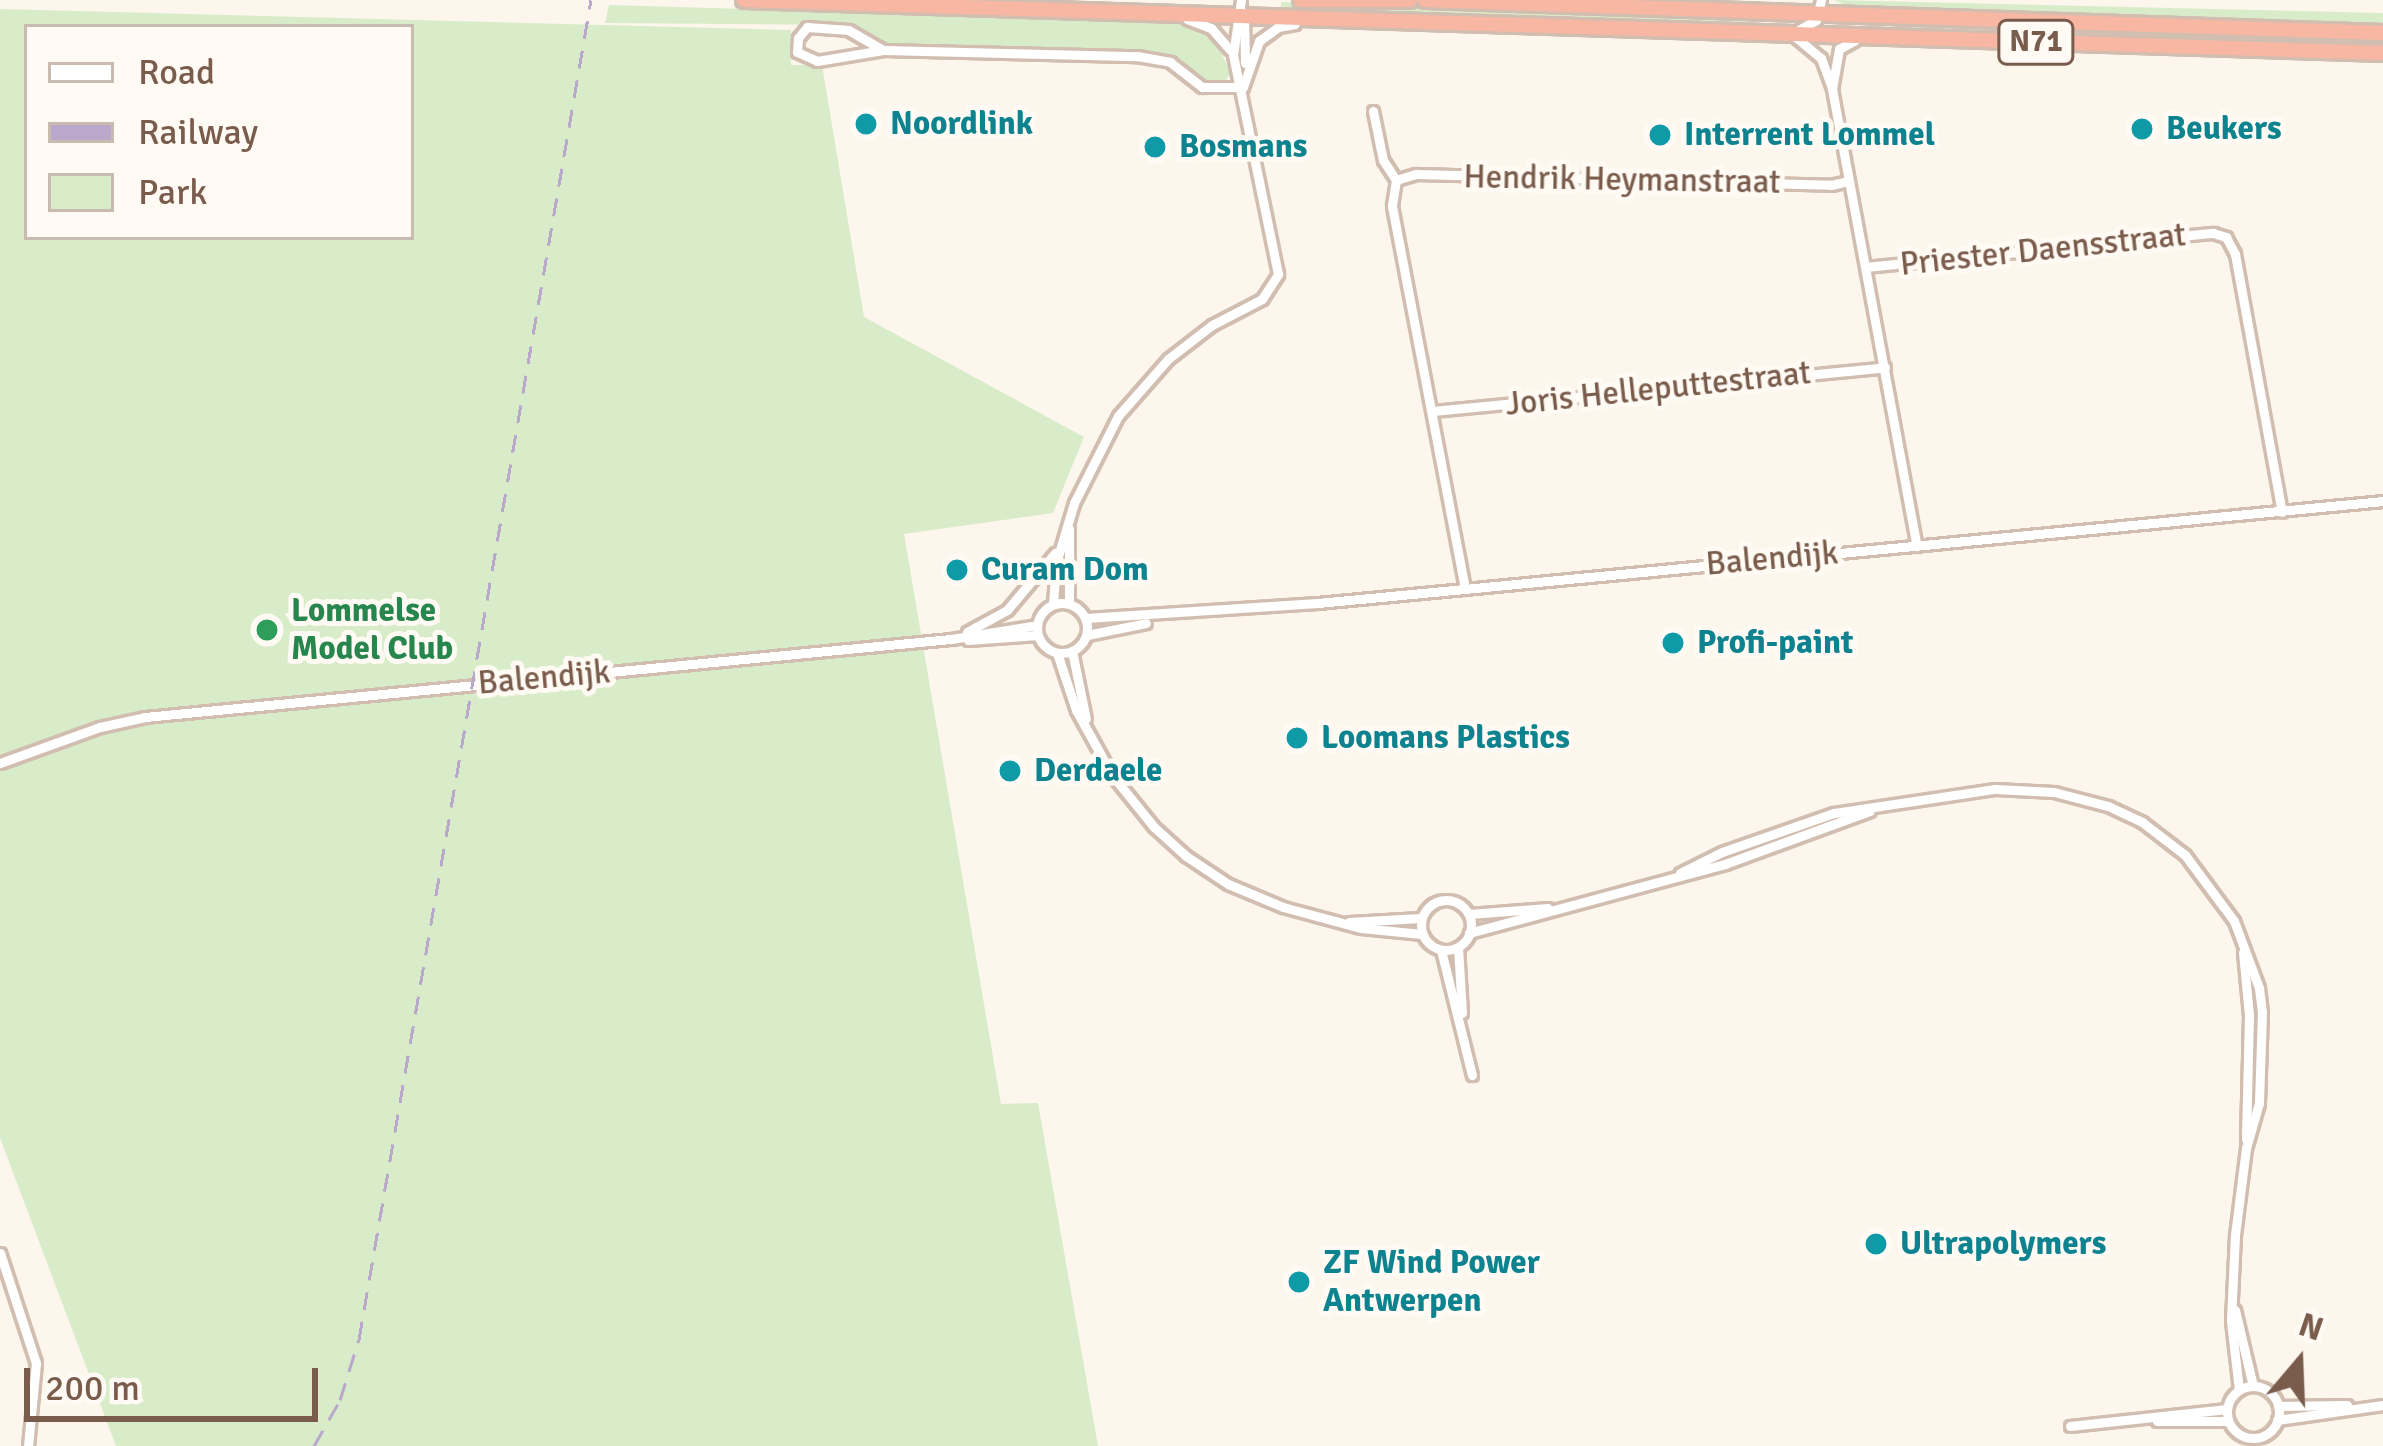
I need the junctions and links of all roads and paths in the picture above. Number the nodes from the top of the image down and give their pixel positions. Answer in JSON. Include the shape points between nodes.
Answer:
{"nodes":[{"id":1,"x":744,"y":0,"type":"edge"},
{"id":2,"x":1301,"y":0,"type":"edge"},
{"id":3,"x":1410,"y":0,"type":"edge"},
{"id":4,"x":1425,"y":0,"type":"edge"},
{"id":5,"x":1823,"y":4,"type":"edge"},
{"id":6,"x":1798,"y":5,"type":"edge"},
{"id":7,"x":1240,"y":7,"type":"edge"},
{"id":8,"x":1159,"y":11,"type":"junction"},
{"id":9,"x":1339,"y":18,"type":"junction"},
{"id":10,"x":2383,"y":33,"type":"edge"},
{"id":11,"x":1792,"y":34,"type":"junction"},
{"id":12,"x":1870,"y":36,"type":"junction"},
{"id":13,"x":883,"y":50,"type":"junction"},
{"id":14,"x":2383,"y":53,"type":"edge"},
{"id":15,"x":1233,"y":55,"type":"junction"},
{"id":16,"x":1243,"y":87,"type":"junction"},
{"id":17,"x":1832,"y":89,"type":"junction"},
{"id":18,"x":1373,"y":111,"type":"dead end"},
{"id":19,"x":1396,"y":180,"type":"junction"},
{"id":20,"x":1849,"y":181,"type":"junction"},
{"id":21,"x":1865,"y":267,"type":"junction"},
{"id":22,"x":1885,"y":367,"type":"junction"},
{"id":23,"x":1432,"y":411,"type":"junction"},
{"id":24,"x":2383,"y":501,"type":"edge"},
{"id":25,"x":2282,"y":512,"type":"junction"},
{"id":26,"x":1069,"y":524,"type":"junction"},
{"id":27,"x":1060,"y":543,"type":"junction"},
{"id":28,"x":1917,"y":546,"type":"junction"},
{"id":29,"x":1465,"y":589,"type":"junction"},
{"id":30,"x":1069,"y":603,"type":"junction"},
{"id":31,"x":1053,"y":604,"type":"junction"},
{"id":32,"x":1162,"y":617,"type":"junction"},
{"id":33,"x":1086,"y":618,"type":"junction"},
{"id":34,"x":1037,"y":630,"type":"junction"},
{"id":35,"x":1087,"y":635,"type":"junction"},
{"id":36,"x":951,"y":639,"type":"junction"},
{"id":37,"x":1072,"y":651,"type":"junction"},
{"id":38,"x":1058,"y":653,"type":"junction"},
{"id":39,"x":1088,"y":730,"type":"junction"},
{"id":40,"x":0,"y":763,"type":"edge"},
{"id":41,"x":1560,"y":908,"type":"junction"},
{"id":42,"x":1468,"y":914,"type":"junction"},
{"id":43,"x":1421,"y":918,"type":"junction"},
{"id":44,"x":1347,"y":922,"type":"junction"},
{"id":45,"x":1469,"y":933,"type":"junction"},
{"id":46,"x":1422,"y":934,"type":"junction"},
{"id":47,"x":1458,"y":947,"type":"junction"},
{"id":48,"x":1441,"y":950,"type":"junction"},
{"id":49,"x":1462,"y":1019,"type":"junction"},
{"id":50,"x":1472,"y":1075,"type":"dead end"},
{"id":51,"x":0,"y":1253,"type":"edge"},
{"id":52,"x":2233,"y":1305,"type":"junction"},
{"id":53,"x":2253,"y":1386,"type":"junction"},
{"id":54,"x":2239,"y":1390,"type":"junction"},
{"id":55,"x":2380,"y":1405,"type":"edge"},
{"id":56,"x":2278,"y":1406,"type":"junction"},
{"id":57,"x":2227,"y":1408,"type":"junction"},
{"id":58,"x":2146,"y":1420,"type":"junction"},
{"id":59,"x":2277,"y":1420,"type":"junction"},
{"id":60,"x":2228,"y":1421,"type":"junction"},
{"id":61,"x":2070,"y":1426,"type":"dead end"},
{"id":62,"x":2269,"y":1432,"type":"junction"},
{"id":63,"x":2256,"y":1442,"type":"edge"},
{"id":64,"x":28,"y":1446,"type":"edge"},
{"id":65,"x":2271,"y":1446,"type":"edge"}],
"edges":[{"from":1,"to":8,"type":"highway","number":"N71"},
{"from":2,"to":3,"type":"highway"},
{"from":4,"to":6,"type":"highway","number":"N71"},
{"from":5,"to":6,"type":"highway","number":"N71"},
{"from":5,"to":10,"type":"highway","number":"N71"},
{"from":5,"to":11,"type":"street","via":[[1816,20]]},
{"from":7,"to":8,"type":"highway","number":"N71"},
{"from":7,"to":9,"type":"highway","number":"N71"},
{"from":7,"to":15,"type":"street"},
{"from":7,"to":16,"type":"street"},
{"from":8,"to":15,"type":"street","via":[[1211,28]]},
{"from":9,"to":11,"type":"highway","number":"N71"},
{"from":9,"to":16,"type":"street","via":[[1269,31]]},
{"from":11,"to":12,"type":"highway","number":"N71"},
{"from":11,"to":17,"type":"street","via":[[1821,58]]},
{"from":12,"to":14,"type":"highway","number":"N71"},
{"from":12,"to":17,"type":"street","via":[[1838,49]]},
{"from":13,"to":13,"type":"street","via":[[849,30],[808,27],[797,52],[846,61]]},
{"from":13,"to":16,"type":"street","via":[[1138,56],[1170,62],[1202,87]]},
{"from":15,"to":16,"type":"street"},
{"from":16,"to":26,"type":"street","via":[[1276,250],[1274,282],[1141,387],[1098,447]]},
{"from":17,"to":20,"type":"street"},
{"from":18,"to":19,"type":"street","via":[[1383,160]]},
{"from":19,"to":20,"type":"street","name":"Hendrik Heymanstraat","via":[[1416,174]]},
{"from":19,"to":23,"type":"street","via":[[1392,206]]},
{"from":20,"to":21,"type":"street"},
{"from":21,"to":22,"type":"street"},
{"from":21,"to":25,"type":"street","name":"Priester Daensstraat","via":[[2226,237]]},
{"from":22,"to":23,"type":"street","name":"Joris Helleputtestraat"},
{"from":22,"to":28,"type":"street"},
{"from":23,"to":29,"type":"street"},
{"from":24,"to":25,"type":"street","name":"Balendijk"},
{"from":25,"to":28,"type":"street","name":"Balendijk"},
{"from":26,"to":27,"type":"street"},
{"from":26,"to":30,"type":"street"},
{"from":27,"to":31,"type":"street"},
{"from":27,"to":36,"type":"street","via":[[1007,610]]},
{"from":28,"to":29,"type":"street","name":"Balendijk"},
{"from":29,"to":32,"type":"street","name":"Balendijk"},
{"from":30,"to":31,"type":"street"},
{"from":30,"to":33,"type":"street"},
{"from":31,"to":34,"type":"street"},
{"from":32,"to":33,"type":"street","name":"Balendijk"},
{"from":32,"to":35,"type":"street","name":"Balendijk"},
{"from":33,"to":35,"type":"street"},
{"from":34,"to":36,"type":"street","name":"Balendijk"},
{"from":34,"to":38,"type":"street"},
{"from":35,"to":37,"type":"street"},
{"from":36,"to":40,"type":"street","name":"Balendijk","via":[[145,717]]},
{"from":37,"to":38,"type":"street"},
{"from":37,"to":39,"type":"street"},
{"from":38,"to":39,"type":"street"},
{"from":39,"to":44,"type":"street","via":[[1127,797],[1186,856],[1249,894]]},
{"from":41,"to":42,"type":"street"},
{"from":41,"to":45,"type":"street"},
{"from":41,"to":52,"type":"street","via":[[1877,807],[1962,790],[2018,789],[2108,806],[2157,832],[2197,866],[2243,946],[2256,1046]]},
{"from":42,"to":43,"type":"street","via":[[1439,900]]},
{"from":42,"to":45,"type":"street"},
{"from":43,"to":44,"type":"street"},
{"from":43,"to":46,"type":"street"},
{"from":44,"to":46,"type":"street"},
{"from":45,"to":47,"type":"street"},
{"from":46,"to":48,"type":"street"},
{"from":47,"to":48,"type":"street"},
{"from":47,"to":49,"type":"street"},
{"from":48,"to":49,"type":"street"},
{"from":49,"to":50,"type":"street"},
{"from":51,"to":64,"type":"street","via":[[36,1363]]},
{"from":52,"to":53,"type":"street"},
{"from":52,"to":54,"type":"street"},
{"from":53,"to":54,"type":"street"},
{"from":53,"to":56,"type":"street"},
{"from":54,"to":57,"type":"street"},
{"from":55,"to":56,"type":"street"},
{"from":55,"to":59,"type":"street"},
{"from":56,"to":59,"type":"street"},
{"from":57,"to":58,"type":"street"},
{"from":57,"to":60,"type":"street"},
{"from":58,"to":60,"type":"street"},
{"from":58,"to":61,"type":"street"},
{"from":59,"to":62,"type":"street"},
{"from":60,"to":63,"type":"street"},
{"from":62,"to":63,"type":"street"},
{"from":62,"to":65,"type":"street"}]}
